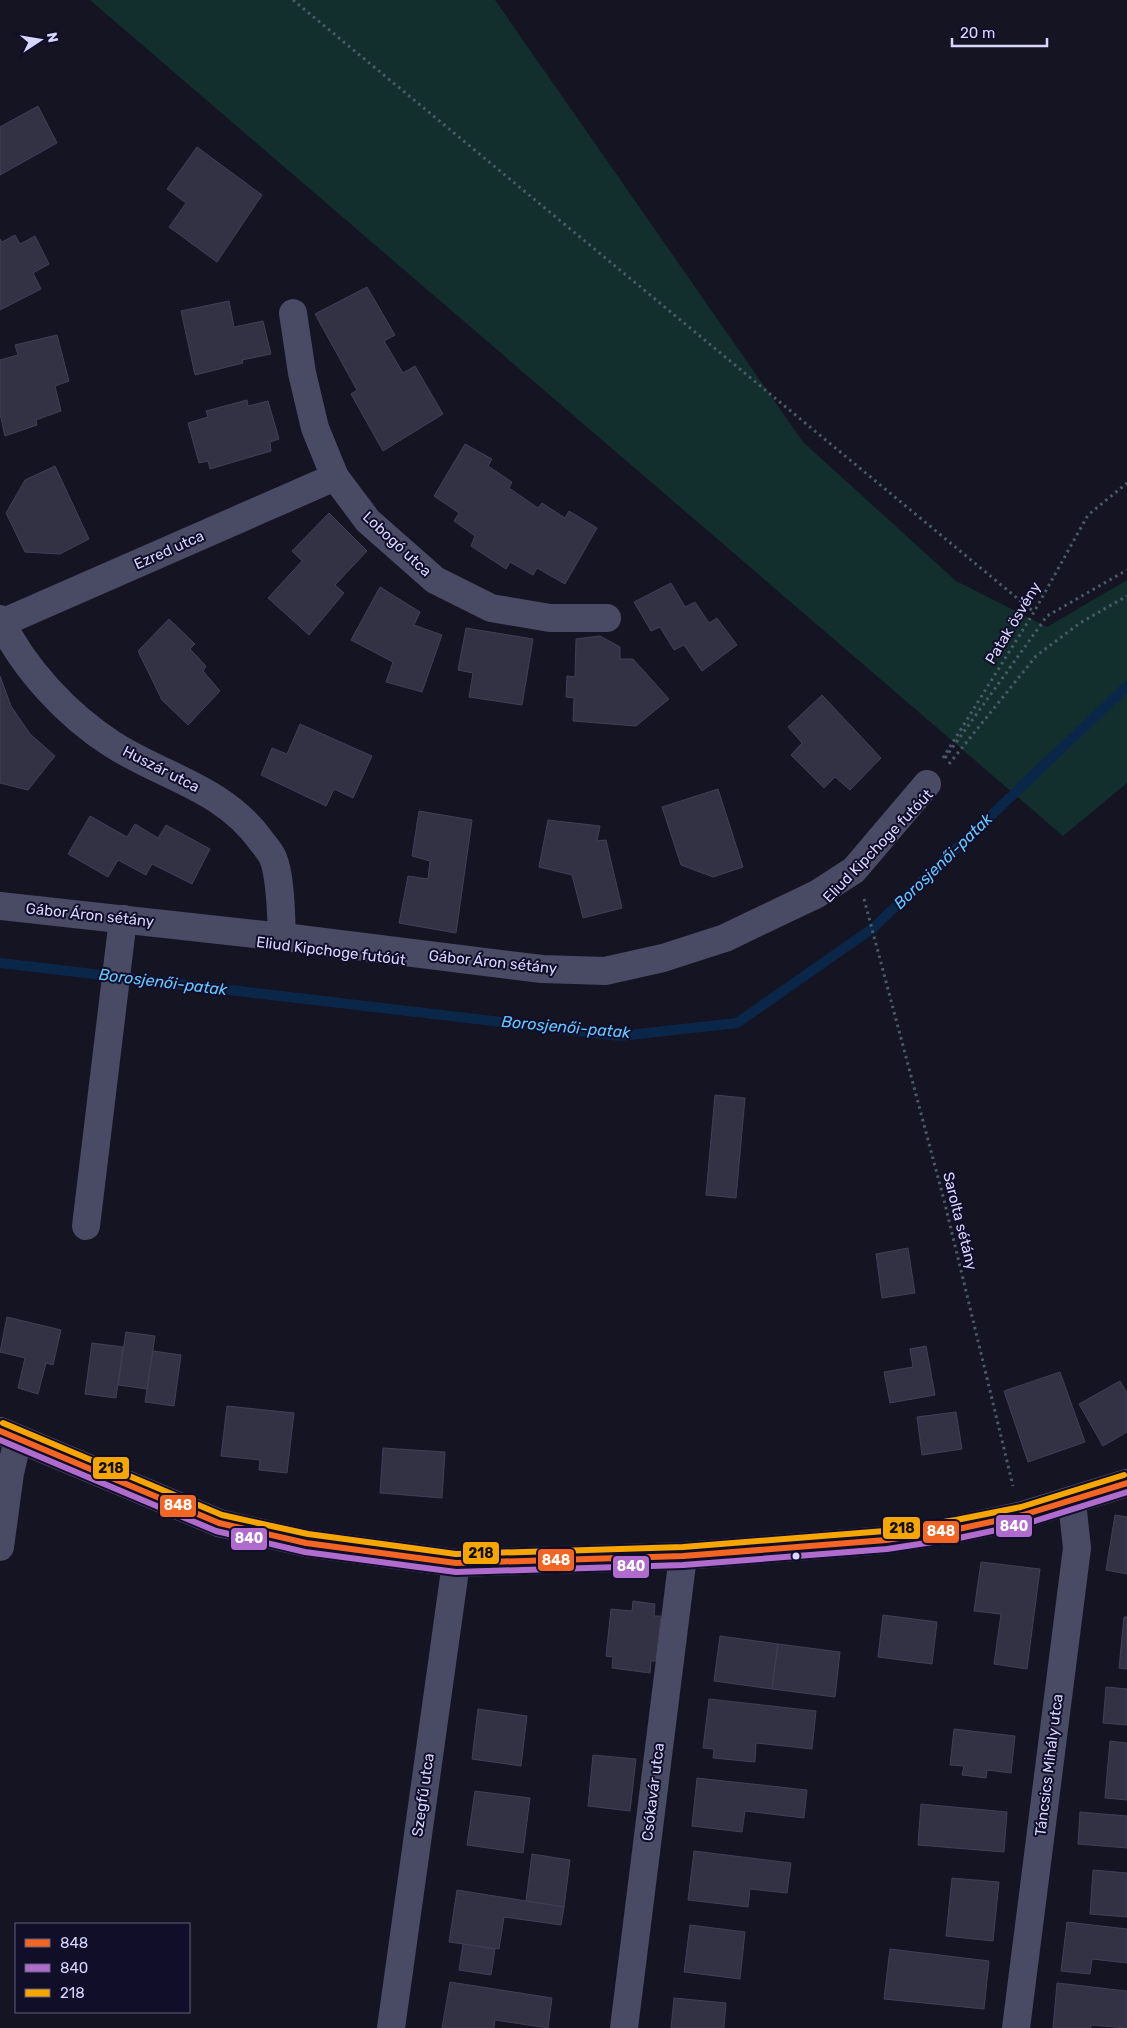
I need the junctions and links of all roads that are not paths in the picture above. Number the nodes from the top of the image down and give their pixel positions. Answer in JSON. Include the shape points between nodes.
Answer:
{"nodes":[{"id":1,"x":293,"y":313,"type":"dead end"},
{"id":2,"x":336,"y":477,"type":"junction"},
{"id":3,"x":607,"y":618,"type":"dead end"},
{"id":4,"x":1,"y":621,"type":"edge"},
{"id":5,"x":937,"y":776,"type":"road end"},
{"id":6,"x":0,"y":906,"type":"edge"},
{"id":7,"x":123,"y":918,"type":"junction"},
{"id":8,"x":282,"y":937,"type":"junction"},
{"id":9,"x":86,"y":1226,"type":"dead end"},
{"id":10,"x":9,"y":1435,"type":"edge"},
{"id":11,"x":1127,"y":1483,"type":"edge"},
{"id":12,"x":1072,"y":1502,"type":"junction"},
{"id":13,"x":0,"y":1547,"type":"edge"},
{"id":14,"x":683,"y":1556,"type":"junction"},
{"id":15,"x":456,"y":1563,"type":"junction"},
{"id":16,"x":391,"y":2028,"type":"edge"},
{"id":17,"x":624,"y":2028,"type":"edge"},
{"id":18,"x":1016,"y":2028,"type":"edge"}],
"edges":[{"from":1,"to":2,"type":"street","name":"Lobogó utca","via":[[315,428]]},
{"from":2,"to":3,"type":"street","name":"Lobogó utca","via":[[368,521],[435,580],[491,608],[550,618]]},
{"from":2,"to":4,"type":"street","name":"Ezred utca"},
{"from":4,"to":8,"type":"street","name":"Huszár utca","via":[[32,670],[68,711],[113,744],[224,803],[252,828],[273,858],[280,893]]},
{"from":5,"to":8,"type":"street","name":"Gábor Áron sétány","via":[[854,870],[817,894],[725,938],[663,958],[605,971],[542,969]]},
{"from":6,"to":7,"type":"street","name":"Gábor Áron sétány"},
{"from":7,"to":8,"type":"street","name":"Gábor Áron sétány"},
{"from":7,"to":9,"type":"street"},
{"from":10,"to":13,"type":"street","via":[[10,1474]]},
{"from":10,"to":15,"type":"main road","via":[[219,1523],[306,1543]]},
{"from":11,"to":12,"type":"main road"},
{"from":12,"to":14,"type":"main road","via":[[958,1529],[895,1538]]},
{"from":12,"to":18,"type":"street","name":"Táncsics Mihály utca","via":[[1077,1548]]},
{"from":14,"to":15,"type":"main road"},
{"from":14,"to":17,"type":"street","name":"Csókavár utca"},
{"from":15,"to":16,"type":"street","name":"Szegfű utca"}]}
